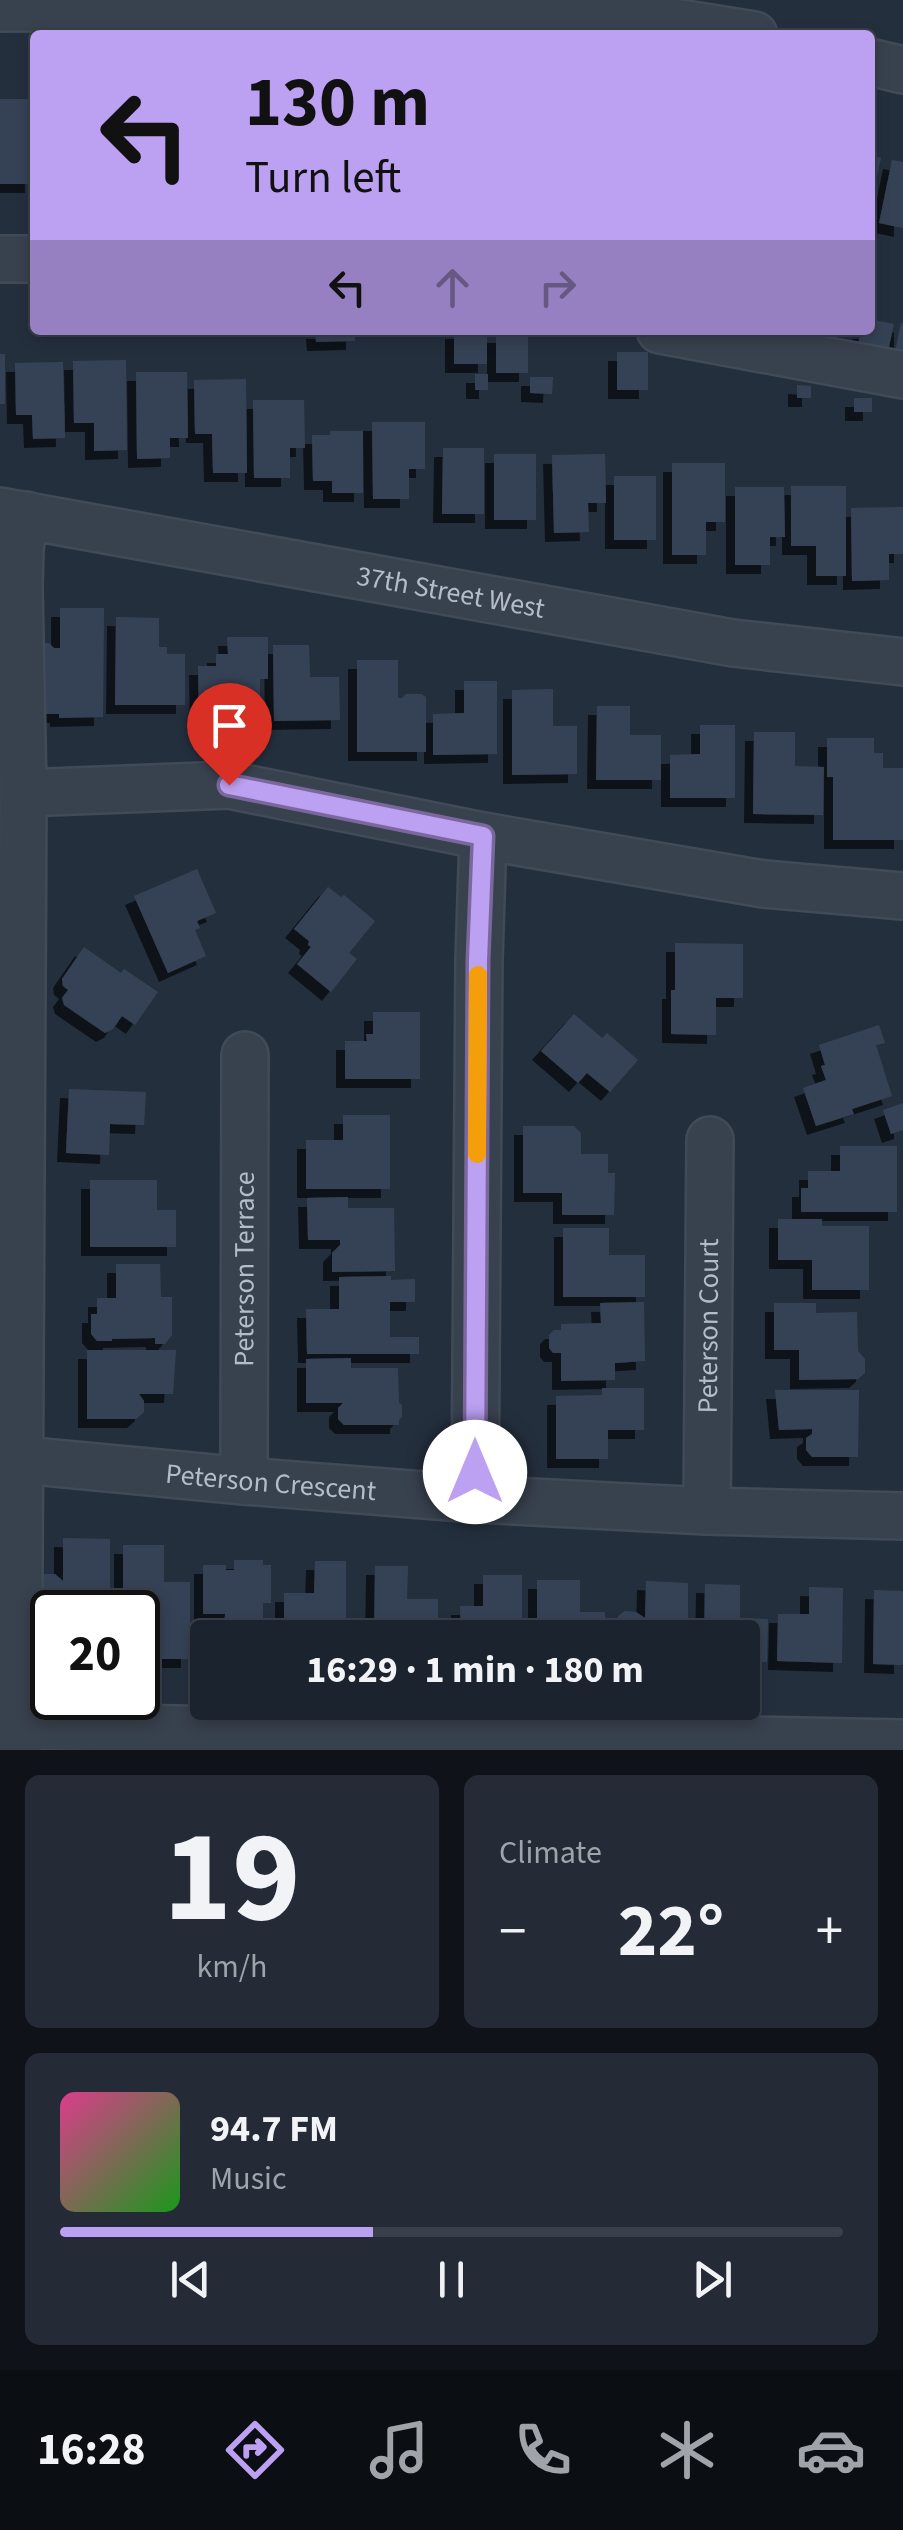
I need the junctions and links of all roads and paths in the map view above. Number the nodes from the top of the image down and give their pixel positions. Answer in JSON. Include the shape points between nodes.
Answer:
{"nodes":[{"id":1,"x":463,"y":3,"type":"edge"},
{"id":2,"x":49,"y":4,"type":"edge"},
{"id":3,"x":560,"y":4,"type":"edge"},
{"id":4,"x":0,"y":8,"type":"edge"},
{"id":5,"x":725,"y":30,"type":"edge"},
{"id":6,"x":875,"y":63,"type":"edge"},
{"id":7,"x":903,"y":70,"type":"edge"},
{"id":8,"x":30,"y":259,"type":"edge"},
{"id":9,"x":0,"y":260,"type":"edge"},
{"id":10,"x":687,"y":335,"type":"edge"},
{"id":11,"x":903,"y":375,"type":"edge"},
{"id":12,"x":13,"y":513,"type":"edge"},
{"id":13,"x":903,"y":662,"type":"edge"},
{"id":14,"x":23,"y":793,"type":"junction"},
{"id":15,"x":483,"y":836,"type":"junction"},
{"id":16,"x":903,"y":896,"type":"edge"},
{"id":17,"x":245,"y":1055,"type":"dead end"},
{"id":18,"x":710,"y":1140,"type":"dead end"},
{"id":19,"x":10,"y":1459,"type":"edge"},
{"id":20,"x":244,"y":1482,"type":"junction"},
{"id":21,"x":475,"y":1499,"type":"junction"},
{"id":22,"x":707,"y":1512,"type":"junction"},
{"id":23,"x":903,"y":1516,"type":"edge"},
{"id":24,"x":18,"y":1738,"type":"edge"},
{"id":25,"x":903,"y":1742,"type":"edge"}],
"edges":[{"from":1,"to":2,"type":"street"},
{"from":1,"to":3,"type":"street"},
{"from":2,"to":4,"type":"street"},
{"from":3,"to":5,"type":"street"},
{"from":6,"to":7,"type":"street"},
{"from":8,"to":9,"type":"street"},
{"from":10,"to":11,"type":"street"},
{"from":12,"to":13,"type":"street","name":"37th Street West","via":[[733,642]]},
{"from":12,"to":14,"type":"street","via":[[20,557]]},
{"from":14,"to":15,"type":"street","via":[[229,785]]},
{"from":14,"to":19,"type":"street"},
{"from":15,"to":16,"type":"street","via":[[764,884]]},
{"from":15,"to":21,"type":"street"},
{"from":17,"to":20,"type":"street","name":"Peterson Terrace"},
{"from":18,"to":22,"type":"street","name":"Peterson Court"},
{"from":19,"to":20,"type":"street","name":"Peterson Crescent"},
{"from":19,"to":24,"type":"street"},
{"from":20,"to":21,"type":"street","name":"Peterson Crescent"},
{"from":21,"to":22,"type":"street","name":"Peterson Crescent"},
{"from":22,"to":23,"type":"street","name":"Peterson Crescent"},
{"from":24,"to":25,"type":"street"}]}
